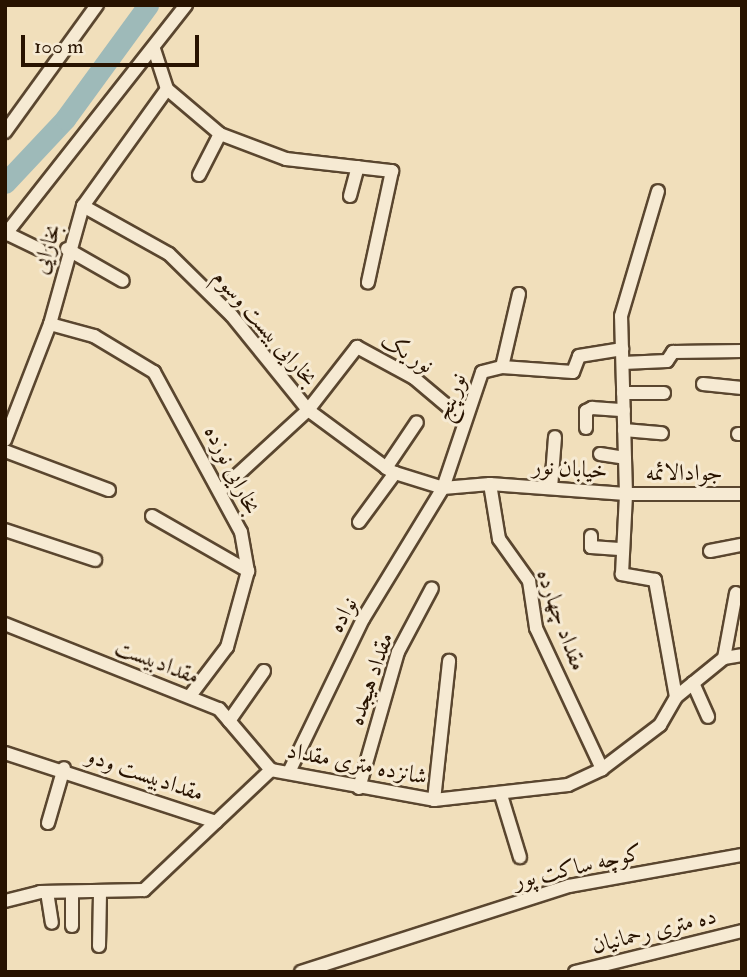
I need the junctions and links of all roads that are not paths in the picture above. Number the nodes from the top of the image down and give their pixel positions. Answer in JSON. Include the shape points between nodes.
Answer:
{"nodes":[{"id":1,"x":97,"y":5,"type":"edge"},
{"id":2,"x":186,"y":5,"type":"edge"},
{"id":3,"x":154,"y":49,"type":"junction"},
{"id":4,"x":167,"y":89,"type":"junction"},
{"id":5,"x":5,"y":132,"type":"edge"},
{"id":6,"x":220,"y":134,"type":"junction"},
{"id":7,"x":358,"y":167,"type":"junction"},
{"id":8,"x":199,"y":175,"type":"dead end"},
{"id":9,"x":658,"y":191,"type":"dead end"},
{"id":10,"x":350,"y":196,"type":"dead end"},
{"id":11,"x":83,"y":206,"type":"junction"},
{"id":12,"x":6,"y":234,"type":"edge"},
{"id":13,"x":39,"y":249,"type":"dead end"},
{"id":14,"x":66,"y":249,"type":"junction"},
{"id":15,"x":123,"y":281,"type":"dead end"},
{"id":16,"x":368,"y":282,"type":"dead end"},
{"id":17,"x":519,"y":294,"type":"dead end"},
{"id":18,"x":50,"y":324,"type":"junction"},
{"id":19,"x":622,"y":349,"type":"junction"},
{"id":20,"x":742,"y":351,"type":"edge"},
{"id":21,"x":622,"y":363,"type":"junction"},
{"id":22,"x":502,"y":367,"type":"junction"},
{"id":23,"x":703,"y":384,"type":"dead end"},
{"id":24,"x":742,"y":388,"type":"edge"},
{"id":25,"x":624,"y":393,"type":"junction"},
{"id":26,"x":664,"y":393,"type":"dead end"},
{"id":27,"x":308,"y":410,"type":"junction"},
{"id":28,"x":624,"y":410,"type":"junction"},
{"id":29,"x":464,"y":420,"type":"junction"},
{"id":30,"x":417,"y":422,"type":"dead end"},
{"id":31,"x":586,"y":428,"type":"dead end"},
{"id":32,"x":624,"y":430,"type":"junction"},
{"id":33,"x":662,"y":433,"type":"dead end"},
{"id":34,"x":555,"y":437,"type":"dead end"},
{"id":35,"x":5,"y":440,"type":"edge"},
{"id":36,"x":5,"y":451,"type":"edge"},
{"id":37,"x":600,"y":454,"type":"dead end"},
{"id":38,"x":625,"y":458,"type":"junction"},
{"id":39,"x":391,"y":470,"type":"junction"},
{"id":40,"x":490,"y":484,"type":"junction"},
{"id":41,"x":443,"y":488,"type":"junction"},
{"id":42,"x":551,"y":488,"type":"junction"},
{"id":43,"x":222,"y":489,"type":"junction"},
{"id":44,"x":109,"y":490,"type":"dead end"},
{"id":45,"x":626,"y":494,"type":"junction"},
{"id":46,"x":742,"y":494,"type":"edge"},
{"id":47,"x":152,"y":516,"type":"dead end"},
{"id":48,"x":359,"y":522,"type":"dead end"},
{"id":49,"x":5,"y":530,"type":"edge"},
{"id":50,"x":591,"y":536,"type":"dead end"},
{"id":51,"x":742,"y":545,"type":"edge"},
{"id":52,"x":623,"y":549,"type":"junction"},
{"id":53,"x":710,"y":551,"type":"dead end"},
{"id":54,"x":94,"y":561,"type":"dead end"},
{"id":55,"x":248,"y":571,"type":"junction"},
{"id":56,"x":432,"y":588,"type":"dead end"},
{"id":57,"x":736,"y":593,"type":"dead end"},
{"id":58,"x":5,"y":624,"type":"edge"},
{"id":59,"x":742,"y":655,"type":"edge"},
{"id":60,"x":724,"y":658,"type":"junction"},
{"id":61,"x":449,"y":661,"type":"dead end"},
{"id":62,"x":264,"y":671,"type":"dead end"},
{"id":63,"x":692,"y":683,"type":"junction"},
{"id":64,"x":190,"y":696,"type":"junction"},
{"id":65,"x":676,"y":697,"type":"junction"},
{"id":66,"x":708,"y":717,"type":"dead end"},
{"id":67,"x":229,"y":721,"type":"junction"},
{"id":68,"x":5,"y":753,"type":"edge"},
{"id":69,"x":62,"y":768,"type":"junction"},
{"id":70,"x":602,"y":769,"type":"junction"},
{"id":71,"x":271,"y":770,"type":"junction"},
{"id":72,"x":290,"y":770,"type":"junction"},
{"id":73,"x":359,"y":788,"type":"junction"},
{"id":74,"x":501,"y":795,"type":"junction"},
{"id":75,"x":434,"y":800,"type":"junction"},
{"id":76,"x":216,"y":822,"type":"junction"},
{"id":77,"x":48,"y":823,"type":"dead end"},
{"id":78,"x":742,"y":855,"type":"edge"},
{"id":79,"x":520,"y":857,"type":"dead end"},
{"id":80,"x":47,"y":892,"type":"junction"},
{"id":81,"x":72,"y":893,"type":"junction"},
{"id":82,"x":100,"y":894,"type":"junction"},
{"id":83,"x":7,"y":896,"type":"edge"},
{"id":84,"x":51,"y":923,"type":"dead end"},
{"id":85,"x":72,"y":926,"type":"dead end"},
{"id":86,"x":742,"y":931,"type":"edge"},
{"id":87,"x":99,"y":946,"type":"dead end"},
{"id":88,"x":301,"y":972,"type":"edge"},
{"id":89,"x":575,"y":972,"type":"edge"}],
"edges":[{"from":1,"to":5,"type":"street"},
{"from":2,"to":3,"type":"street"},
{"from":3,"to":4,"type":"street"},
{"from":3,"to":12,"type":"street"},
{"from":4,"to":6,"type":"street"},
{"from":4,"to":11,"type":"street","name":"بخارایی"},
{"from":6,"to":7,"type":"street","via":[[286,159]]},
{"from":6,"to":8,"type":"street"},
{"from":7,"to":10,"type":"street"},
{"from":7,"to":16,"type":"street","via":[[392,171]]},
{"from":9,"to":19,"type":"street","name":"خیابان نور","via":[[621,316]]},
{"from":11,"to":14,"type":"street","name":"بخارایی"},
{"from":11,"to":27,"type":"street","name":"بخارایی بیست وسوم","via":[[169,254],[232,316]]},
{"from":12,"to":13,"type":"street"},
{"from":14,"to":15,"type":"street"},
{"from":14,"to":18,"type":"street","name":"بخارایی"},
{"from":17,"to":22,"type":"street","name":"نورپنج"},
{"from":18,"to":35,"type":"street","name":"بخارایی"},
{"from":18,"to":43,"type":"street","name":"بخارایی نوزده","via":[[94,337],[154,372]]},
{"from":19,"to":21,"type":"street","name":"خیابان نور"},
{"from":19,"to":22,"type":"street","via":[[579,356],[573,372]]},
{"from":20,"to":21,"type":"street","via":[[673,352],[667,361]]},
{"from":21,"to":25,"type":"street","name":"خیابان نور"},
{"from":22,"to":29,"type":"street","name":"نورپنج","via":[[482,372]]},
{"from":23,"to":24,"type":"street"},
{"from":25,"to":26,"type":"street"},
{"from":25,"to":28,"type":"street","name":"خیابان نور"},
{"from":27,"to":29,"type":"street","name":"نور یک","via":[[357,347],[414,379]]},
{"from":27,"to":39,"type":"street","name":"خیابان نور"},
{"from":27,"to":43,"type":"street"},
{"from":28,"to":31,"type":"street","via":[[592,408],[586,411]]},
{"from":28,"to":32,"type":"street","name":"خیابان نور"},
{"from":29,"to":41,"type":"street","name":"نورپنج"},
{"from":30,"to":39,"type":"street"},
{"from":32,"to":33,"type":"street"},
{"from":32,"to":38,"type":"street","name":"خیابان نور"},
{"from":34,"to":42,"type":"street"},
{"from":36,"to":44,"type":"street"},
{"from":37,"to":38,"type":"street"},
{"from":38,"to":45,"type":"street","name":"خیابان نور"},
{"from":39,"to":41,"type":"street","name":"خیابان نور"},
{"from":39,"to":48,"type":"street"},
{"from":40,"to":41,"type":"street","name":"خیابان نور"},
{"from":40,"to":42,"type":"street","name":"خیابان نور"},
{"from":40,"to":70,"type":"street","name":"مقداد چهارده","via":[[499,538],[529,581],[536,628]]},
{"from":41,"to":72,"type":"street","name":"نواده","via":[[363,619]]},
{"from":42,"to":45,"type":"street","name":"خیابان نور"},
{"from":43,"to":55,"type":"street","name":"بخارایی نوزده","via":[[241,532]]},
{"from":45,"to":46,"type":"street","name":"جوادالائمه"},
{"from":45,"to":52,"type":"street"},
{"from":47,"to":55,"type":"street"},
{"from":49,"to":54,"type":"street"},
{"from":50,"to":52,"type":"street","via":[[591,547]]},
{"from":51,"to":53,"type":"street"},
{"from":52,"to":65,"type":"street","via":[[622,574],[655,580]]},
{"from":55,"to":64,"type":"street","name":"بخارایی نوزده","via":[[227,647]]},
{"from":56,"to":73,"type":"street","name":"مقداد هیجده","via":[[398,652]]},
{"from":57,"to":60,"type":"street"},
{"from":58,"to":64,"type":"street","name":"مقدادبیست"},
{"from":59,"to":60,"type":"street","name":"شانزده متری مقداد"},
{"from":60,"to":63,"type":"street","name":"شانزده متری مقداد"},
{"from":61,"to":75,"type":"street"},
{"from":62,"to":67,"type":"street"},
{"from":63,"to":65,"type":"street","name":"شانزده متری مقداد"},
{"from":63,"to":66,"type":"street"},
{"from":64,"to":67,"type":"street","name":"مقدادبیست"},
{"from":65,"to":70,"type":"street","name":"شانزده متری مقداد","via":[[660,725]]},
{"from":67,"to":71,"type":"street","name":"مقدادبیست"},
{"from":68,"to":69,"type":"street","name":"مقدادبیست ودو"},
{"from":69,"to":76,"type":"street","name":"مقدادبیست ودو"},
{"from":69,"to":77,"type":"street"},
{"from":70,"to":74,"type":"street","name":"شانزده متری مقداد","via":[[568,785]]},
{"from":71,"to":72,"type":"street","name":"شانزده متری مقداد"},
{"from":71,"to":76,"type":"street","name":"شانزده متری مقداد"},
{"from":72,"to":73,"type":"street","name":"شانزده متری مقداد"},
{"from":73,"to":75,"type":"street","name":"شانزده متری مقداد"},
{"from":74,"to":75,"type":"street","name":"شانزده متری مقداد"},
{"from":74,"to":79,"type":"street"},
{"from":76,"to":82,"type":"street","name":"شانزده متری مقداد","via":[[144,890]]},
{"from":78,"to":88,"type":"street","name":"کوچه ساکت پور","via":[[569,886]]},
{"from":80,"to":81,"type":"street","name":"شانزده متری مقداد"},
{"from":80,"to":83,"type":"street","name":"شانزده متری مقداد"},
{"from":80,"to":84,"type":"street"},
{"from":81,"to":82,"type":"street","name":"شانزده متری مقداد"},
{"from":81,"to":85,"type":"street"},
{"from":82,"to":87,"type":"street"},
{"from":86,"to":89,"type":"street","name":"ده متری رحمانیان"}]}
